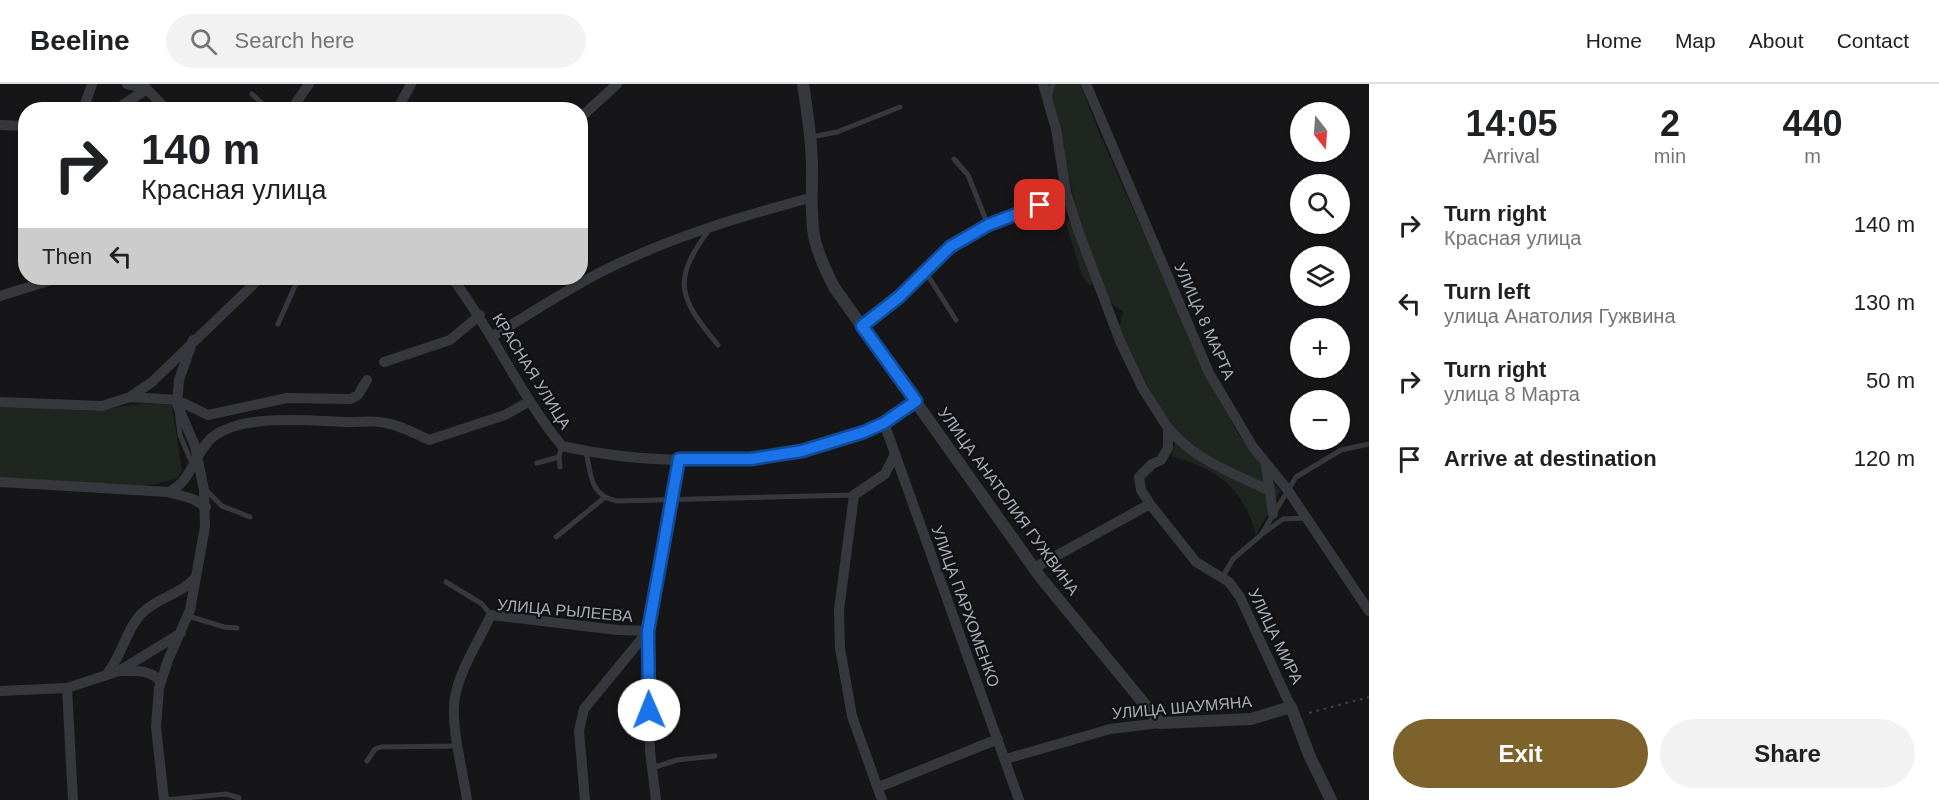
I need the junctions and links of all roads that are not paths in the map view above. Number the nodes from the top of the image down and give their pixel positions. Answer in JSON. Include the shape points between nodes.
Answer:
{"nodes":[{"id":1,"x":92,"y":84,"type":"edge"},
{"id":2,"x":127,"y":84,"type":"edge"},
{"id":3,"x":309,"y":84,"type":"edge"},
{"id":4,"x":411,"y":84,"type":"edge"},
{"id":5,"x":617,"y":84,"type":"edge"},
{"id":6,"x":803,"y":84,"type":"edge"},
{"id":7,"x":1043,"y":84,"type":"edge"},
{"id":8,"x":1053,"y":84,"type":"edge"},
{"id":9,"x":1086,"y":84,"type":"edge"},
{"id":10,"x":144,"y":87,"type":"edge"},
{"id":11,"x":252,"y":94,"type":"dead end"},
{"id":12,"x":1048,"y":101,"type":"junction"},
{"id":13,"x":86,"y":102,"type":"edge"},
{"id":14,"x":126,"y":102,"type":"edge"},
{"id":15,"x":159,"y":102,"type":"edge"},
{"id":16,"x":261,"y":102,"type":"edge"},
{"id":17,"x":297,"y":102,"type":"edge"},
{"id":18,"x":401,"y":102,"type":"edge"},
{"id":19,"x":900,"y":106,"type":"dead end"},
{"id":20,"x":588,"y":111,"type":"edge"},
{"id":21,"x":0,"y":125,"type":"edge"},
{"id":22,"x":18,"y":126,"type":"edge"},
{"id":23,"x":810,"y":137,"type":"junction"},
{"id":24,"x":954,"y":159,"type":"dead end"},
{"id":25,"x":810,"y":198,"type":"junction"},
{"id":26,"x":1067,"y":198,"type":"junction"},
{"id":27,"x":988,"y":225,"type":"junction"},
{"id":28,"x":712,"y":226,"type":"junction"},
{"id":29,"x":925,"y":271,"type":"junction"},
{"id":30,"x":588,"y":280,"type":"edge"},
{"id":31,"x":35,"y":285,"type":"edge"},
{"id":32,"x":253,"y":285,"type":"edge"},
{"id":33,"x":457,"y":285,"type":"edge"},
{"id":34,"x":580,"y":285,"type":"edge"},
{"id":35,"x":295,"y":286,"type":"edge"},
{"id":36,"x":0,"y":296,"type":"edge"},
{"id":37,"x":480,"y":315,"type":"junction"},
{"id":38,"x":956,"y":320,"type":"dead end"},
{"id":39,"x":278,"y":324,"type":"dead end"},
{"id":40,"x":862,"y":326,"type":"junction"},
{"id":41,"x":493,"y":336,"type":"junction"},
{"id":42,"x":193,"y":340,"type":"junction"},
{"id":43,"x":718,"y":345,"type":"dead end"},
{"id":44,"x":384,"y":362,"type":"dead end"},
{"id":45,"x":367,"y":380,"type":"dead end"},
{"id":46,"x":130,"y":397,"type":"junction"},
{"id":47,"x":530,"y":401,"type":"junction"},
{"id":48,"x":916,"y":401,"type":"junction"},
{"id":49,"x":0,"y":402,"type":"edge"},
{"id":50,"x":177,"y":402,"type":"junction"},
{"id":51,"x":884,"y":423,"type":"junction"},
{"id":52,"x":1168,"y":428,"type":"junction"},
{"id":53,"x":1369,"y":444,"type":"edge"},
{"id":54,"x":562,"y":446,"type":"junction"},
{"id":55,"x":586,"y":451,"type":"junction"},
{"id":56,"x":894,"y":454,"type":"junction"},
{"id":57,"x":559,"y":457,"type":"junction"},
{"id":58,"x":679,"y":459,"type":"junction"},
{"id":59,"x":195,"y":461,"type":"junction"},
{"id":60,"x":1265,"y":462,"type":"junction"},
{"id":61,"x":537,"y":463,"type":"dead end"},
{"id":62,"x":560,"y":467,"type":"dead end"},
{"id":63,"x":0,"y":482,"type":"edge"},
{"id":64,"x":204,"y":486,"type":"junction"},
{"id":65,"x":1287,"y":489,"type":"junction"},
{"id":66,"x":1269,"y":491,"type":"junction"},
{"id":67,"x":168,"y":492,"type":"junction"},
{"id":68,"x":854,"y":495,"type":"junction"},
{"id":69,"x":604,"y":498,"type":"junction"},
{"id":70,"x":671,"y":501,"type":"junction"},
{"id":71,"x":1150,"y":504,"type":"junction"},
{"id":72,"x":206,"y":507,"type":"junction"},
{"id":73,"x":1273,"y":514,"type":"junction"},
{"id":74,"x":250,"y":517,"type":"dead end"},
{"id":75,"x":1306,"y":519,"type":"junction"},
{"id":76,"x":1261,"y":535,"type":"junction"},
{"id":77,"x":556,"y":537,"type":"dead end"},
{"id":78,"x":1034,"y":568,"type":"junction"},
{"id":79,"x":196,"y":577,"type":"junction"},
{"id":80,"x":1222,"y":578,"type":"junction"},
{"id":81,"x":446,"y":582,"type":"dead end"},
{"id":82,"x":1369,"y":611,"type":"edge"},
{"id":83,"x":491,"y":615,"type":"junction"},
{"id":84,"x":188,"y":616,"type":"junction"},
{"id":85,"x":237,"y":628,"type":"dead end"},
{"id":86,"x":648,"y":631,"type":"junction"},
{"id":87,"x":181,"y":633,"type":"junction"},
{"id":88,"x":119,"y":671,"type":"junction"},
{"id":89,"x":105,"y":676,"type":"junction"},
{"id":90,"x":161,"y":681,"type":"junction"},
{"id":91,"x":67,"y":688,"type":"junction"},
{"id":92,"x":0,"y":691,"type":"edge"},
{"id":93,"x":1291,"y":707,"type":"junction"},
{"id":94,"x":1160,"y":723,"type":"junction"},
{"id":95,"x":998,"y":739,"type":"junction"},
{"id":96,"x":459,"y":746,"type":"junction"},
{"id":97,"x":715,"y":756,"type":"dead end"},
{"id":98,"x":1006,"y":759,"type":"junction"},
{"id":99,"x":367,"y":761,"type":"dead end"},
{"id":100,"x":652,"y":768,"type":"junction"},
{"id":101,"x":879,"y":787,"type":"junction"},
{"id":102,"x":239,"y":798,"type":"dead end"},
{"id":103,"x":73,"y":800,"type":"edge"},
{"id":104,"x":164,"y":800,"type":"edge"},
{"id":105,"x":467,"y":800,"type":"edge"},
{"id":106,"x":585,"y":800,"type":"edge"},
{"id":107,"x":656,"y":800,"type":"edge"},
{"id":108,"x":882,"y":800,"type":"edge"},
{"id":109,"x":1019,"y":800,"type":"edge"},
{"id":110,"x":1330,"y":800,"type":"edge"}],
"edges":[{"from":1,"to":13,"type":"street"},
{"from":2,"to":10,"type":"street"},
{"from":3,"to":17,"type":"street"},
{"from":4,"to":18,"type":"street"},
{"from":5,"to":20,"type":"street"},
{"from":6,"to":23,"type":"street","name":"УЛИЦА АНАТОЛИЯ ГУЖВИНА"},
{"from":7,"to":12,"type":"street"},
{"from":8,"to":12,"type":"lane"},
{"from":9,"to":60,"type":"street","name":"УЛИЦА 8 МАРТА","via":[[1209,373]]},
{"from":10,"to":14,"type":"street"},
{"from":10,"to":15,"type":"street"},
{"from":11,"to":16,"type":"lane"},
{"from":12,"to":26,"type":"street"},
{"from":19,"to":23,"type":"lane","via":[[837,132]]},
{"from":21,"to":22,"type":"street"},
{"from":23,"to":25,"type":"street","name":"УЛИЦА АНАТОЛИЯ ГУЖВИНА"},
{"from":24,"to":27,"type":"lane","via":[[968,175]]},
{"from":25,"to":28,"type":"street"},
{"from":25,"to":40,"type":"street","name":"УЛИЦА АНАТОЛИЯ ГУЖВИНА","via":[[810,224],[820,260]]},
{"from":26,"to":27,"type":"street","via":[[1028,208]]},
{"from":26,"to":52,"type":"street","via":[[1120,340],[1143,389]]},
{"from":27,"to":29,"type":"street","via":[[950,247]]},
{"from":28,"to":30,"type":"street","via":[[662,244]]},
{"from":28,"to":43,"type":"lane","via":[[686,267],[685,292],[691,312]]},
{"from":29,"to":38,"type":"lane"},
{"from":29,"to":40,"type":"street"},
{"from":31,"to":36,"type":"street"},
{"from":32,"to":42,"type":"street"},
{"from":33,"to":37,"type":"street","name":"КРАСНАЯ УЛИЦА"},
{"from":34,"to":41,"type":"street"},
{"from":35,"to":39,"type":"lane"},
{"from":37,"to":41,"type":"street","name":"КРАСНАЯ УЛИЦА"},
{"from":37,"to":44,"type":"street","via":[[450,340]]},
{"from":40,"to":48,"type":"street","name":"УЛИЦА АНАТОЛИЯ ГУЖВИНА"},
{"from":41,"to":47,"type":"street","name":"КРАСНАЯ УЛИЦА"},
{"from":42,"to":46,"type":"street","via":[[152,382]]},
{"from":42,"to":50,"type":"street","via":[[179,380]]},
{"from":45,"to":50,"type":"street","via":[[358,396],[351,399],[287,398],[208,415]]},
{"from":46,"to":49,"type":"street","via":[[102,406]]},
{"from":46,"to":50,"type":"street"},
{"from":47,"to":54,"type":"street","name":"КРАСНАЯ УЛИЦА"},
{"from":47,"to":59,"type":"street","via":[[505,415],[429,440],[369,420],[265,422],[222,431],[204,445]]},
{"from":48,"to":51,"type":"street","name":"КРАСНАЯ УЛИЦА"},
{"from":48,"to":78,"type":"street","name":"УЛИЦА АНАТОЛИЯ ГУЖВИНА"},
{"from":50,"to":59,"type":"street","via":[[190,428]]},
{"from":51,"to":56,"type":"street","name":"УЛИЦА ПАРХОМЕНКО"},
{"from":51,"to":58,"type":"street","name":"КРАСНАЯ УЛИЦА","via":[[802,451],[751,459]]},
{"from":52,"to":66,"type":"street","via":[[1185,447],[1217,467]]},
{"from":52,"to":71,"type":"street","via":[[1168,448],[1161,460],[1139,477],[1141,490]]},
{"from":53,"to":65,"type":"lane","via":[[1327,457],[1296,477]]},
{"from":54,"to":55,"type":"street","name":"КРАСНАЯ УЛИЦА"},
{"from":54,"to":57,"type":"lane"},
{"from":55,"to":58,"type":"street","name":"КРАСНАЯ УЛИЦА"},
{"from":55,"to":69,"type":"lane","via":[[591,480]]},
{"from":56,"to":68,"type":"street","via":[[885,474]]},
{"from":56,"to":95,"type":"street","name":"УЛИЦА ПАРХОМЕНКО"},
{"from":57,"to":61,"type":"lane"},
{"from":57,"to":62,"type":"lane"},
{"from":58,"to":70,"type":"street"},
{"from":59,"to":64,"type":"street"},
{"from":59,"to":67,"type":"street","via":[[174,490]]},
{"from":60,"to":65,"type":"street","name":"УЛИЦА 8 МАРТА"},
{"from":60,"to":66,"type":"street"},
{"from":63,"to":67,"type":"street"},
{"from":64,"to":72,"type":"street"},
{"from":64,"to":74,"type":"lane","via":[[222,506]]},
{"from":65,"to":73,"type":"lane"},
{"from":65,"to":75,"type":"street","name":"УЛИЦА 8 МАРТА"},
{"from":66,"to":73,"type":"street"},
{"from":67,"to":72,"type":"street"},
{"from":68,"to":70,"type":"lane"},
{"from":68,"to":101,"type":"street","via":[[838,610],[840,648],[852,716]]},
{"from":69,"to":70,"type":"lane"},
{"from":69,"to":77,"type":"lane"},
{"from":70,"to":86,"type":"street"},
{"from":71,"to":78,"type":"street"},
{"from":71,"to":80,"type":"street","name":"УЛИЦА МИРА","via":[[1196,562]]},
{"from":72,"to":79,"type":"street"},
{"from":73,"to":76,"type":"lane"},
{"from":75,"to":76,"type":"lane","via":[[1283,519]]},
{"from":75,"to":82,"type":"street","name":"УЛИЦА 8 МАРТА"},
{"from":76,"to":80,"type":"lane","via":[[1233,558]]},
{"from":78,"to":94,"type":"street","name":"УЛИЦА АНАТОЛИЯ ГУЖВИНА"},
{"from":79,"to":84,"type":"street"},
{"from":79,"to":89,"type":"street","via":[[182,590],[142,613]]},
{"from":80,"to":93,"type":"street","name":"УЛИЦА МИРА","via":[[1240,597]]},
{"from":81,"to":83,"type":"lane","via":[[482,604]]},
{"from":83,"to":86,"type":"street","name":"УЛИЦА РЫЛЕЕВА"},
{"from":83,"to":96,"type":"street","name":"УЛИЦА РЫЛЕЕВА","via":[[455,696]]},
{"from":84,"to":85,"type":"lane"},
{"from":84,"to":87,"type":"street"},
{"from":86,"to":100,"type":"street"},
{"from":86,"to":106,"type":"street","via":[[584,709],[579,731]]},
{"from":87,"to":88,"type":"street"},
{"from":87,"to":90,"type":"street"},
{"from":88,"to":89,"type":"street"},
{"from":88,"to":90,"type":"street","via":[[146,672]]},
{"from":89,"to":91,"type":"street"},
{"from":90,"to":104,"type":"street","via":[[156,727]]},
{"from":91,"to":92,"type":"street"},
{"from":91,"to":103,"type":"street"},
{"from":93,"to":94,"type":"street","name":"УЛИЦА ШАУМЯНА","via":[[1251,719]]},
{"from":93,"to":110,"type":"street","name":"УЛИЦА МИРА"},
{"from":94,"to":98,"type":"street","name":"УЛИЦА ШАУМЯНА","via":[[1089,734]]},
{"from":95,"to":98,"type":"street","name":"УЛИЦА ПАРХОМЕНКО"},
{"from":95,"to":101,"type":"street"},
{"from":96,"to":99,"type":"lane","via":[[381,747]]},
{"from":96,"to":105,"type":"street","name":"УЛИЦА РЫЛЕЕВА"},
{"from":97,"to":100,"type":"lane","via":[[677,760]]},
{"from":98,"to":109,"type":"street","name":"УЛИЦА ПАРХОМЕНКО"},
{"from":100,"to":107,"type":"street"},
{"from":101,"to":108,"type":"street"},
{"from":102,"to":104,"type":"lane","via":[[226,794]]}]}
